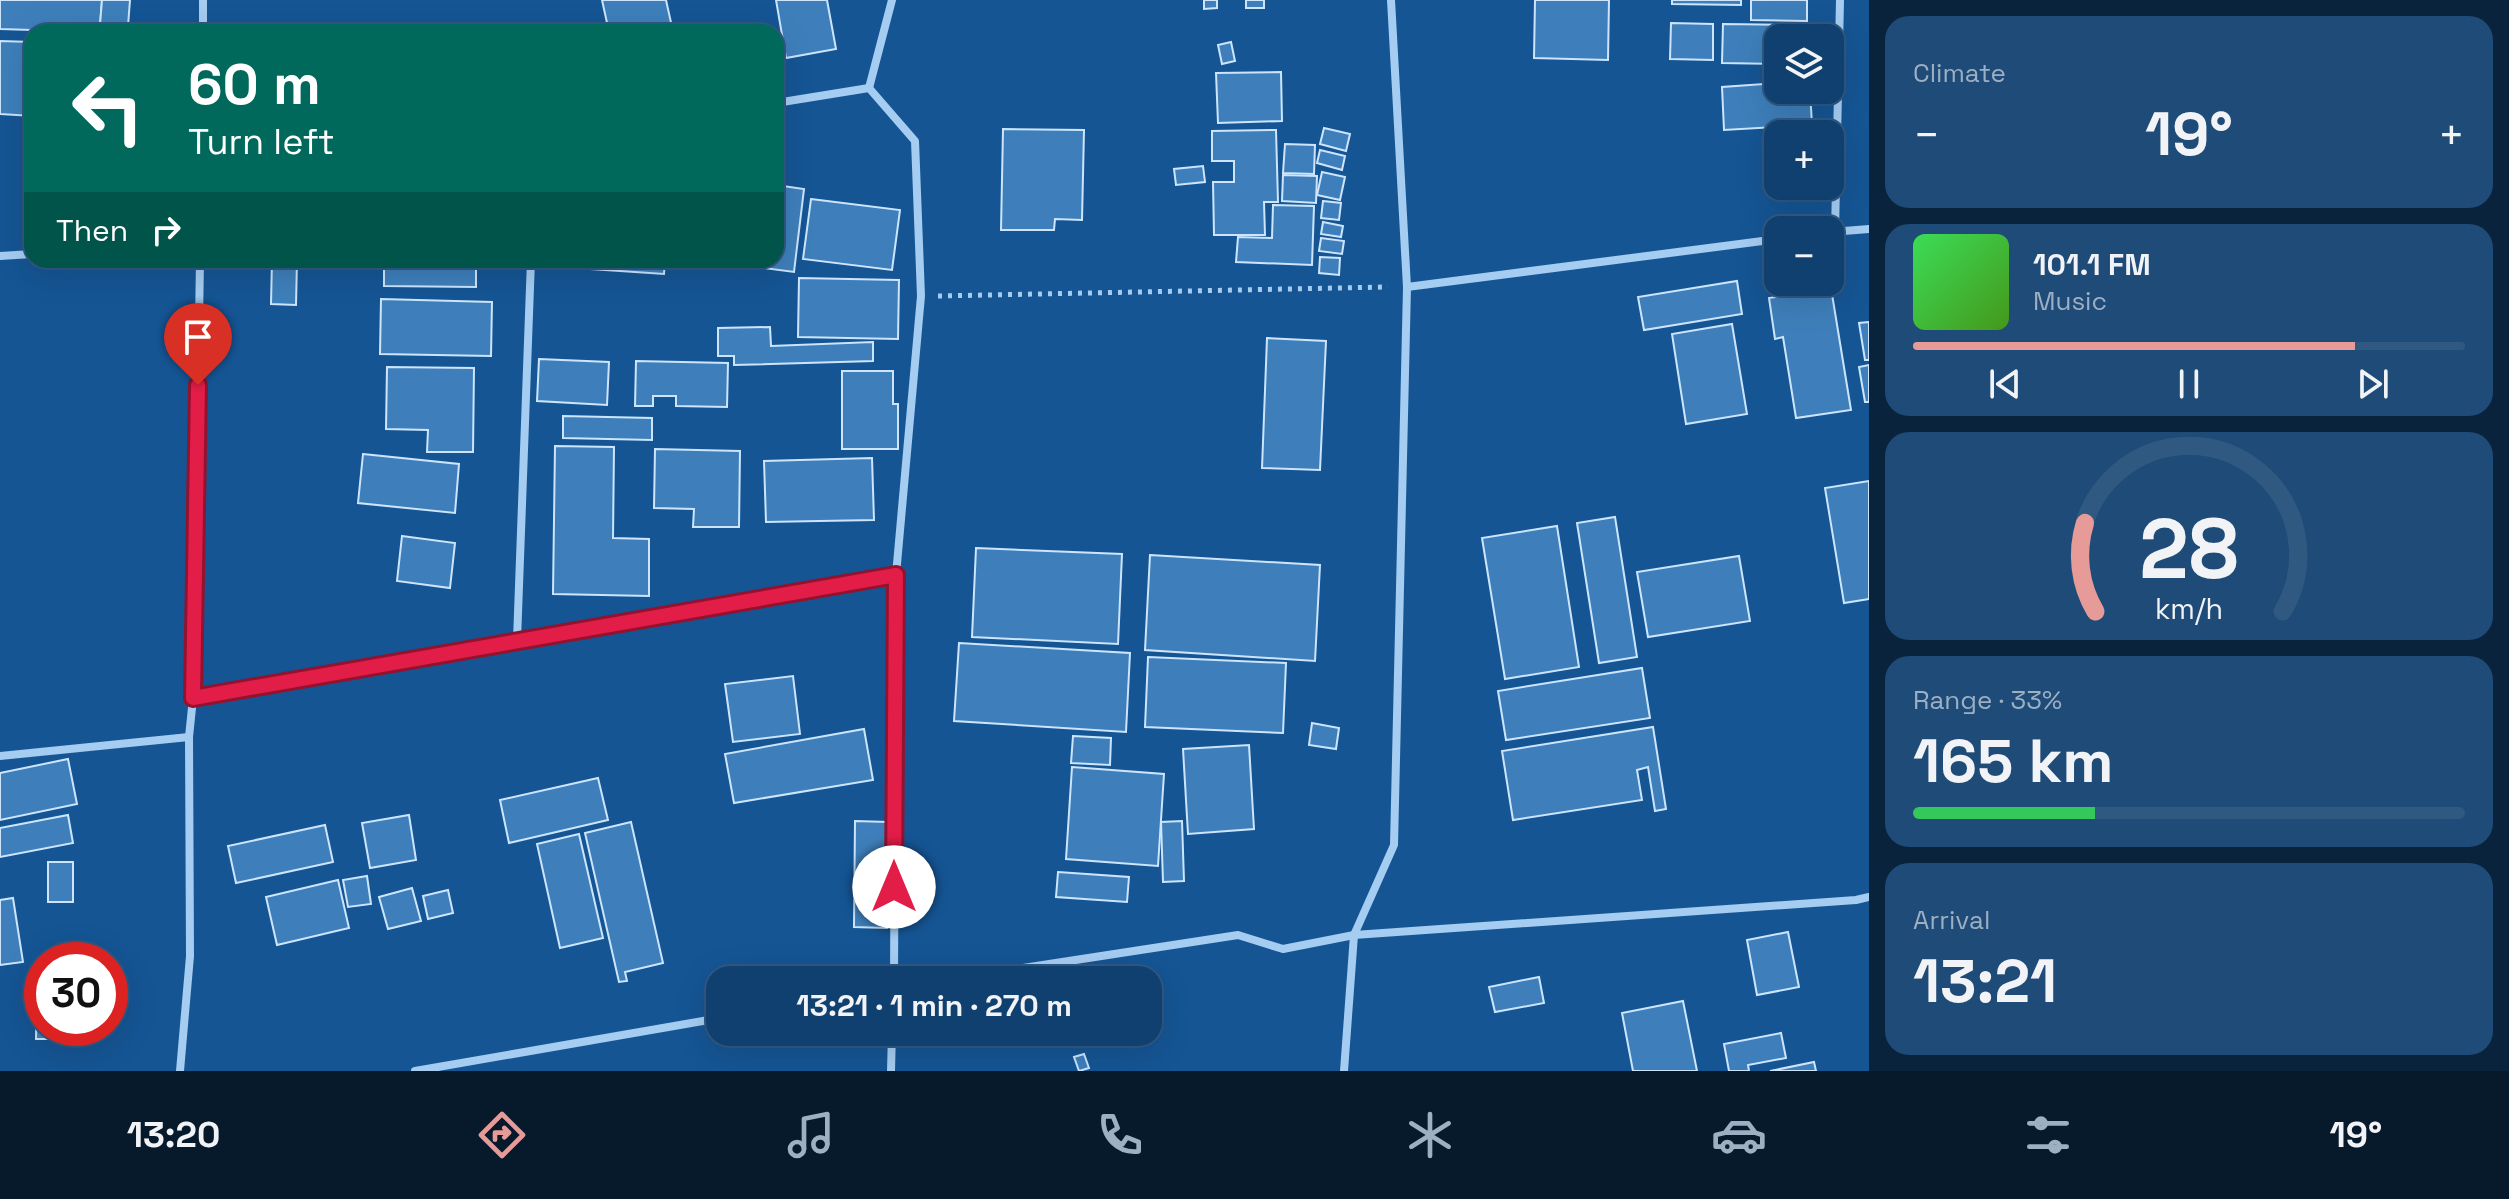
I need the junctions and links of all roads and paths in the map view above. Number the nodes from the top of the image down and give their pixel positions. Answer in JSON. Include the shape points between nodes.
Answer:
{"nodes":[{"id":1,"x":203,"y":0,"type":"edge"},
{"id":2,"x":892,"y":0,"type":"edge"},
{"id":3,"x":1391,"y":0,"type":"edge"},
{"id":4,"x":1840,"y":0,"type":"edge"},
{"id":5,"x":203,"y":24,"type":"edge"},
{"id":6,"x":869,"y":88,"type":"junction"},
{"id":7,"x":784,"y":102,"type":"edge"},
{"id":8,"x":1833,"y":216,"type":"edge"},
{"id":9,"x":1869,"y":229,"type":"edge"},
{"id":10,"x":1844,"y":231,"type":"edge"},
{"id":11,"x":1764,"y":241,"type":"edge"},
{"id":12,"x":24,"y":254,"type":"edge"},
{"id":13,"x":0,"y":256,"type":"edge"},
{"id":14,"x":200,"y":268,"type":"edge"},
{"id":15,"x":531,"y":268,"type":"edge"},
{"id":16,"x":1407,"y":287,"type":"junction"},
{"id":17,"x":921,"y":296,"type":"junction"},
{"id":18,"x":896,"y":575,"type":"junction"},
{"id":19,"x":517,"y":640,"type":"junction"},
{"id":20,"x":193,"y":698,"type":"junction"},
{"id":21,"x":189,"y":737,"type":"junction"},
{"id":22,"x":0,"y":756,"type":"edge"},
{"id":23,"x":1869,"y":897,"type":"edge"},
{"id":24,"x":1354,"y":935,"type":"junction"},
{"id":25,"x":894,"y":966,"type":"edge"},
{"id":26,"x":1036,"y":966,"type":"edge"},
{"id":27,"x":706,"y":1020,"type":"edge"},
{"id":28,"x":892,"y":1046,"type":"edge"},
{"id":29,"x":180,"y":1071,"type":"edge"},
{"id":30,"x":415,"y":1071,"type":"edge"},
{"id":31,"x":891,"y":1071,"type":"edge"},
{"id":32,"x":1344,"y":1071,"type":"edge"}],
"edges":[{"from":1,"to":5,"type":"street"},
{"from":2,"to":6,"type":"street"},
{"from":3,"to":16,"type":"street"},
{"from":4,"to":8,"type":"street"},
{"from":6,"to":7,"type":"street"},
{"from":6,"to":17,"type":"street","via":[[915,141]]},
{"from":9,"to":10,"type":"street"},
{"from":11,"to":16,"type":"street"},
{"from":12,"to":13,"type":"street"},
{"from":14,"to":20,"type":"street"},
{"from":15,"to":19,"type":"street"},
{"from":16,"to":17,"type":"path"},
{"from":16,"to":24,"type":"street","via":[[1394,845]]},
{"from":17,"to":18,"type":"street"},
{"from":18,"to":19,"type":"street"},
{"from":18,"to":25,"type":"street"},
{"from":19,"to":20,"type":"street"},
{"from":20,"to":21,"type":"street"},
{"from":21,"to":22,"type":"street"},
{"from":21,"to":29,"type":"street","via":[[190,956]]},
{"from":23,"to":24,"type":"street"},
{"from":24,"to":26,"type":"street","via":[[1283,949],[1238,935]]},
{"from":24,"to":32,"type":"street"},
{"from":27,"to":30,"type":"street"},
{"from":28,"to":31,"type":"street"}]}
